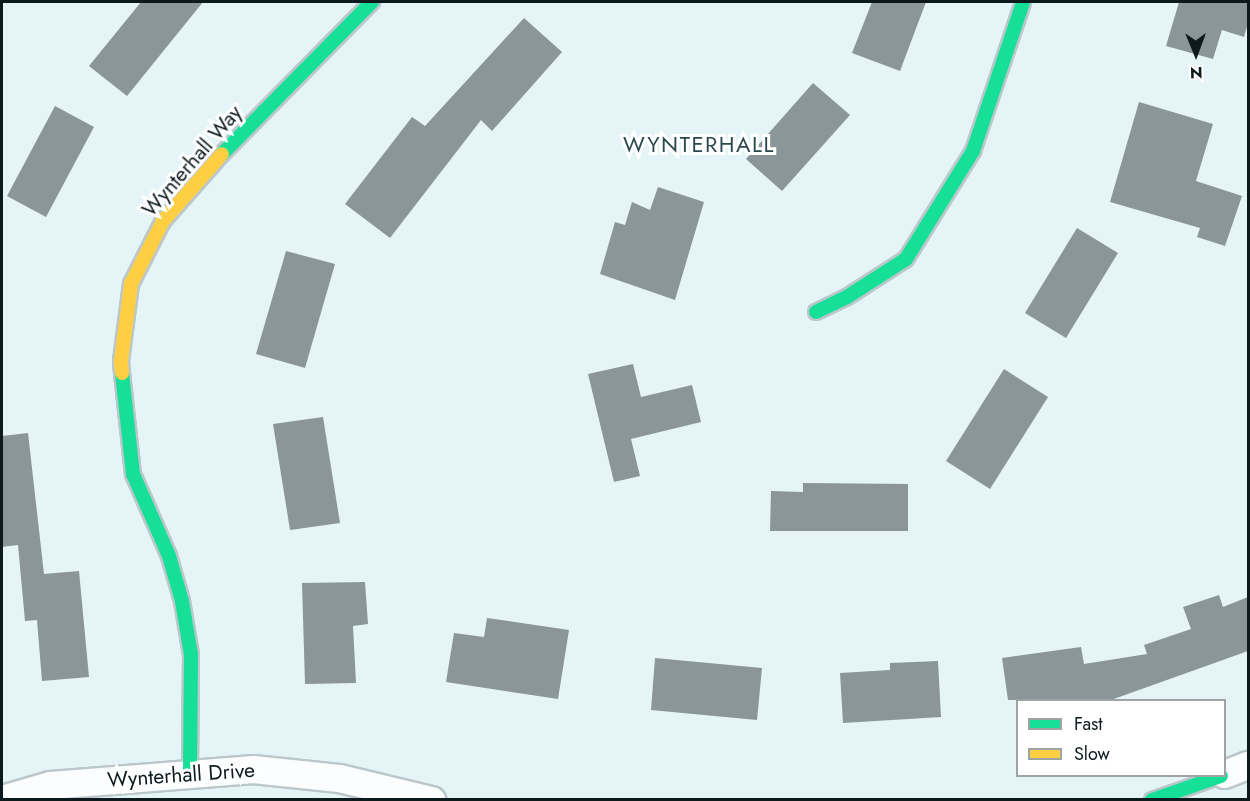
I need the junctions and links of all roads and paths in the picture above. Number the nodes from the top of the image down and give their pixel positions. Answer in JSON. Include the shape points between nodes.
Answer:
{"nodes":[{"id":1,"x":372,"y":2,"type":"edge"},
{"id":2,"x":1023,"y":2,"type":"edge"},
{"id":3,"x":816,"y":312,"type":"dead end"},
{"id":4,"x":1248,"y":765,"type":"edge"},
{"id":5,"x":190,"y":773,"type":"junction"},
{"id":6,"x":1226,"y":773,"type":"edge"},
{"id":7,"x":1216,"y":777,"type":"edge"},
{"id":8,"x":2,"y":799,"type":"edge"},
{"id":9,"x":431,"y":800,"type":"edge"},
{"id":10,"x":1152,"y":800,"type":"edge"}],
"edges":[{"from":1,"to":5,"type":"street","name":"Wynterhall Way","via":[[218,159],[163,221],[131,284],[121,361],[125,415],[134,474],[169,556],[183,601],[191,655]]},
{"from":2,"to":3,"type":"street","via":[[973,151],[906,259]]},
{"from":4,"to":6,"type":"street"},
{"from":5,"to":8,"type":"street","name":"Wynterhall Drive","via":[[50,785]]},
{"from":5,"to":9,"type":"street","name":"Wynterhall Drive","via":[[253,769],[339,778]]},
{"from":7,"to":10,"type":"street"}]}
